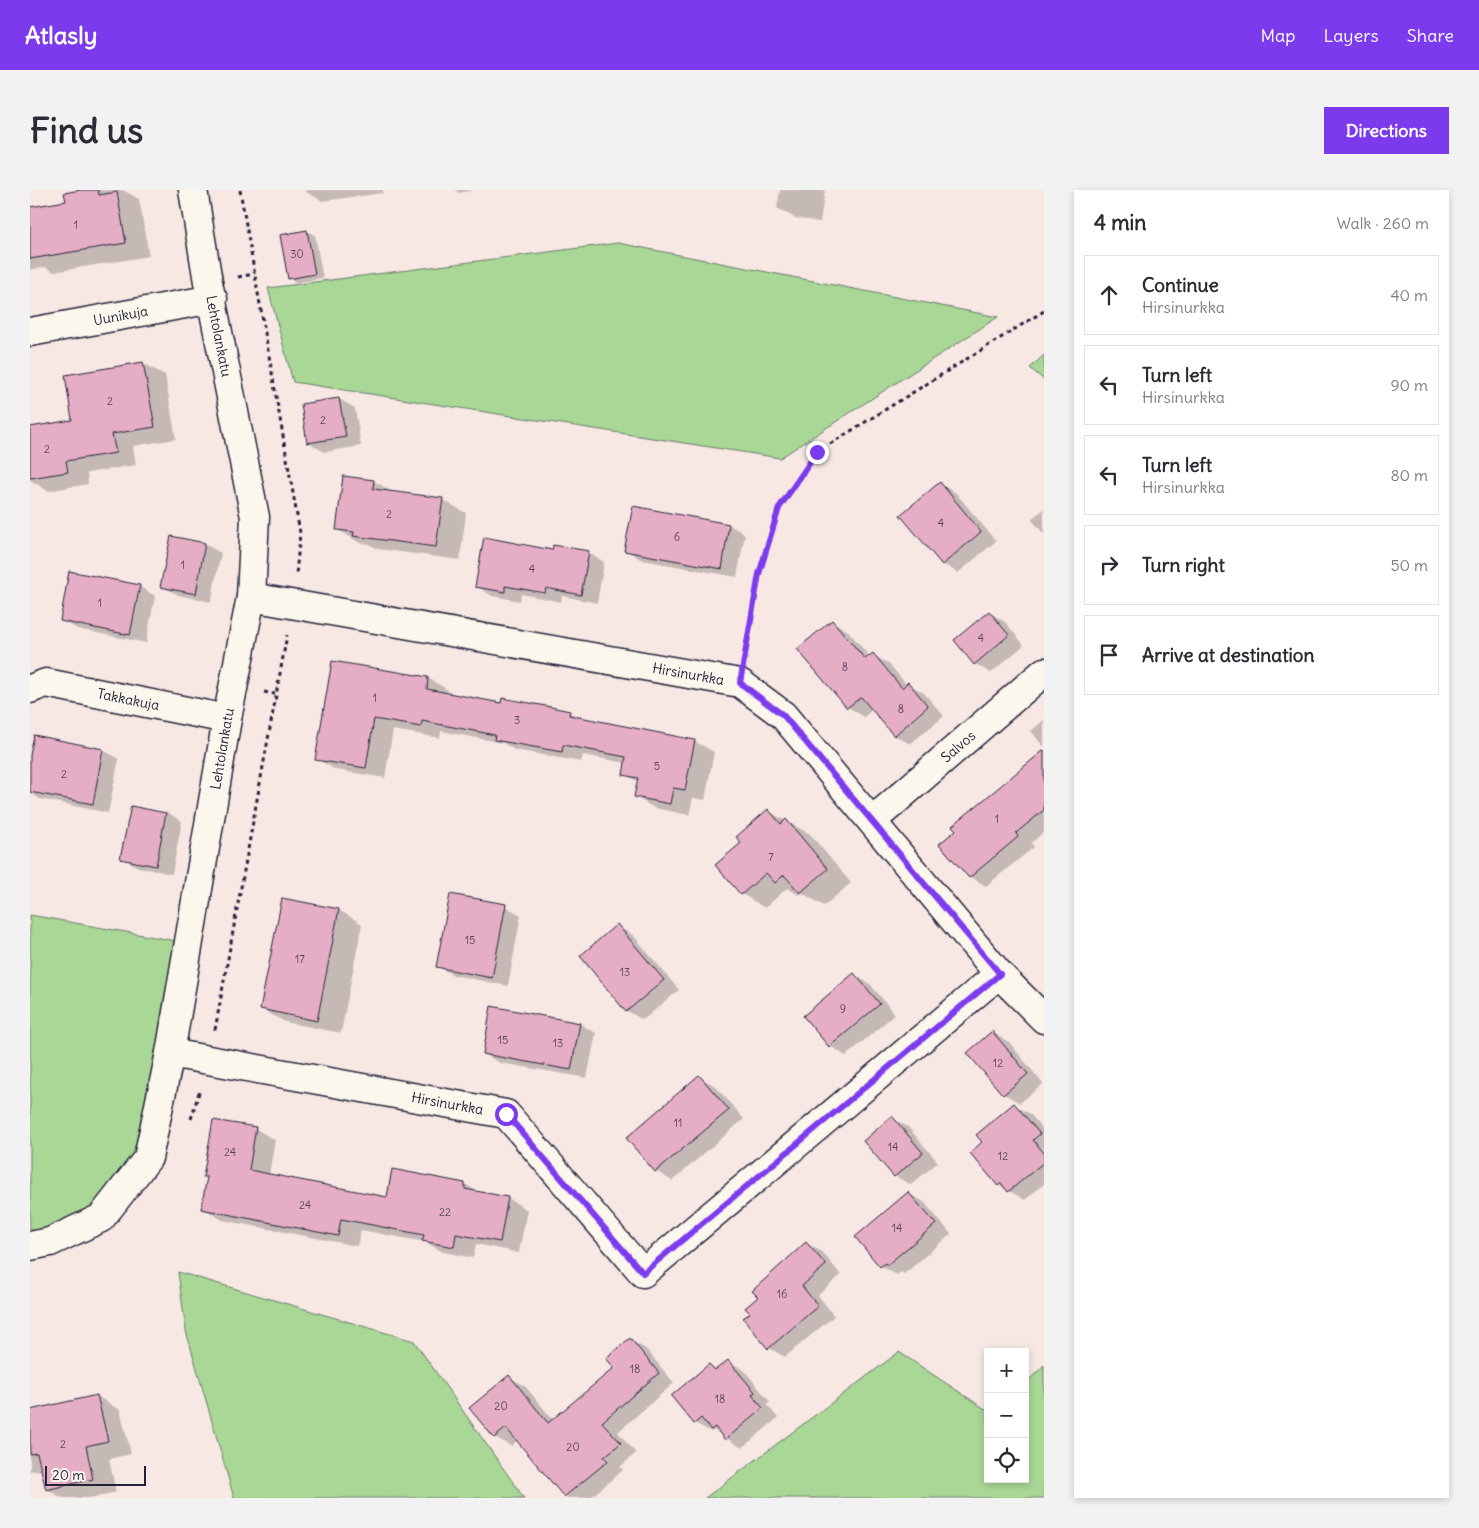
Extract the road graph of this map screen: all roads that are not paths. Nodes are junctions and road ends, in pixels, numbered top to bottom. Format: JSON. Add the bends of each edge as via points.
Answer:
{"nodes":[{"id":1,"x":193,"y":190,"type":"edge"},
{"id":2,"x":213,"y":299,"type":"junction"},
{"id":3,"x":30,"y":332,"type":"edge"},
{"id":4,"x":251,"y":597,"type":"junction"},
{"id":5,"x":1044,"y":672,"type":"edge"},
{"id":6,"x":30,"y":690,"type":"edge"},
{"id":7,"x":227,"y":719,"type":"junction"},
{"id":8,"x":872,"y":821,"type":"junction"},
{"id":9,"x":1000,"y":974,"type":"junction"},
{"id":10,"x":1044,"y":1018,"type":"edge"},
{"id":11,"x":170,"y":1053,"type":"junction"},
{"id":12,"x":30,"y":1246,"type":"edge"}],
"edges":[{"from":1,"to":2,"type":"street","name":"Lehtolankatu"},
{"from":2,"to":3,"type":"street","name":"Uunikuja"},
{"from":2,"to":4,"type":"street","name":"Lehtolankatu","via":[[254,517]]},
{"from":4,"to":7,"type":"street","name":"Lehtolankatu"},
{"from":4,"to":8,"type":"street","name":"Hirsinurkka","via":[[740,683],[783,715]]},
{"from":5,"to":8,"type":"street","name":"Salvos"},
{"from":6,"to":7,"type":"street","name":"Takkakuja","via":[[46,683]]},
{"from":7,"to":11,"type":"street","name":"Lehtolankatu"},
{"from":8,"to":9,"type":"street","name":"Hirsinurkka"},
{"from":9,"to":10,"type":"street","name":"Hirsinurkka"},
{"from":9,"to":11,"type":"street","name":"Hirsinurkka","via":[[643,1273],[506,1114]]},
{"from":11,"to":12,"type":"street","name":"Lehtolankatu","via":[[148,1158],[101,1218],[50,1242]]}]}
